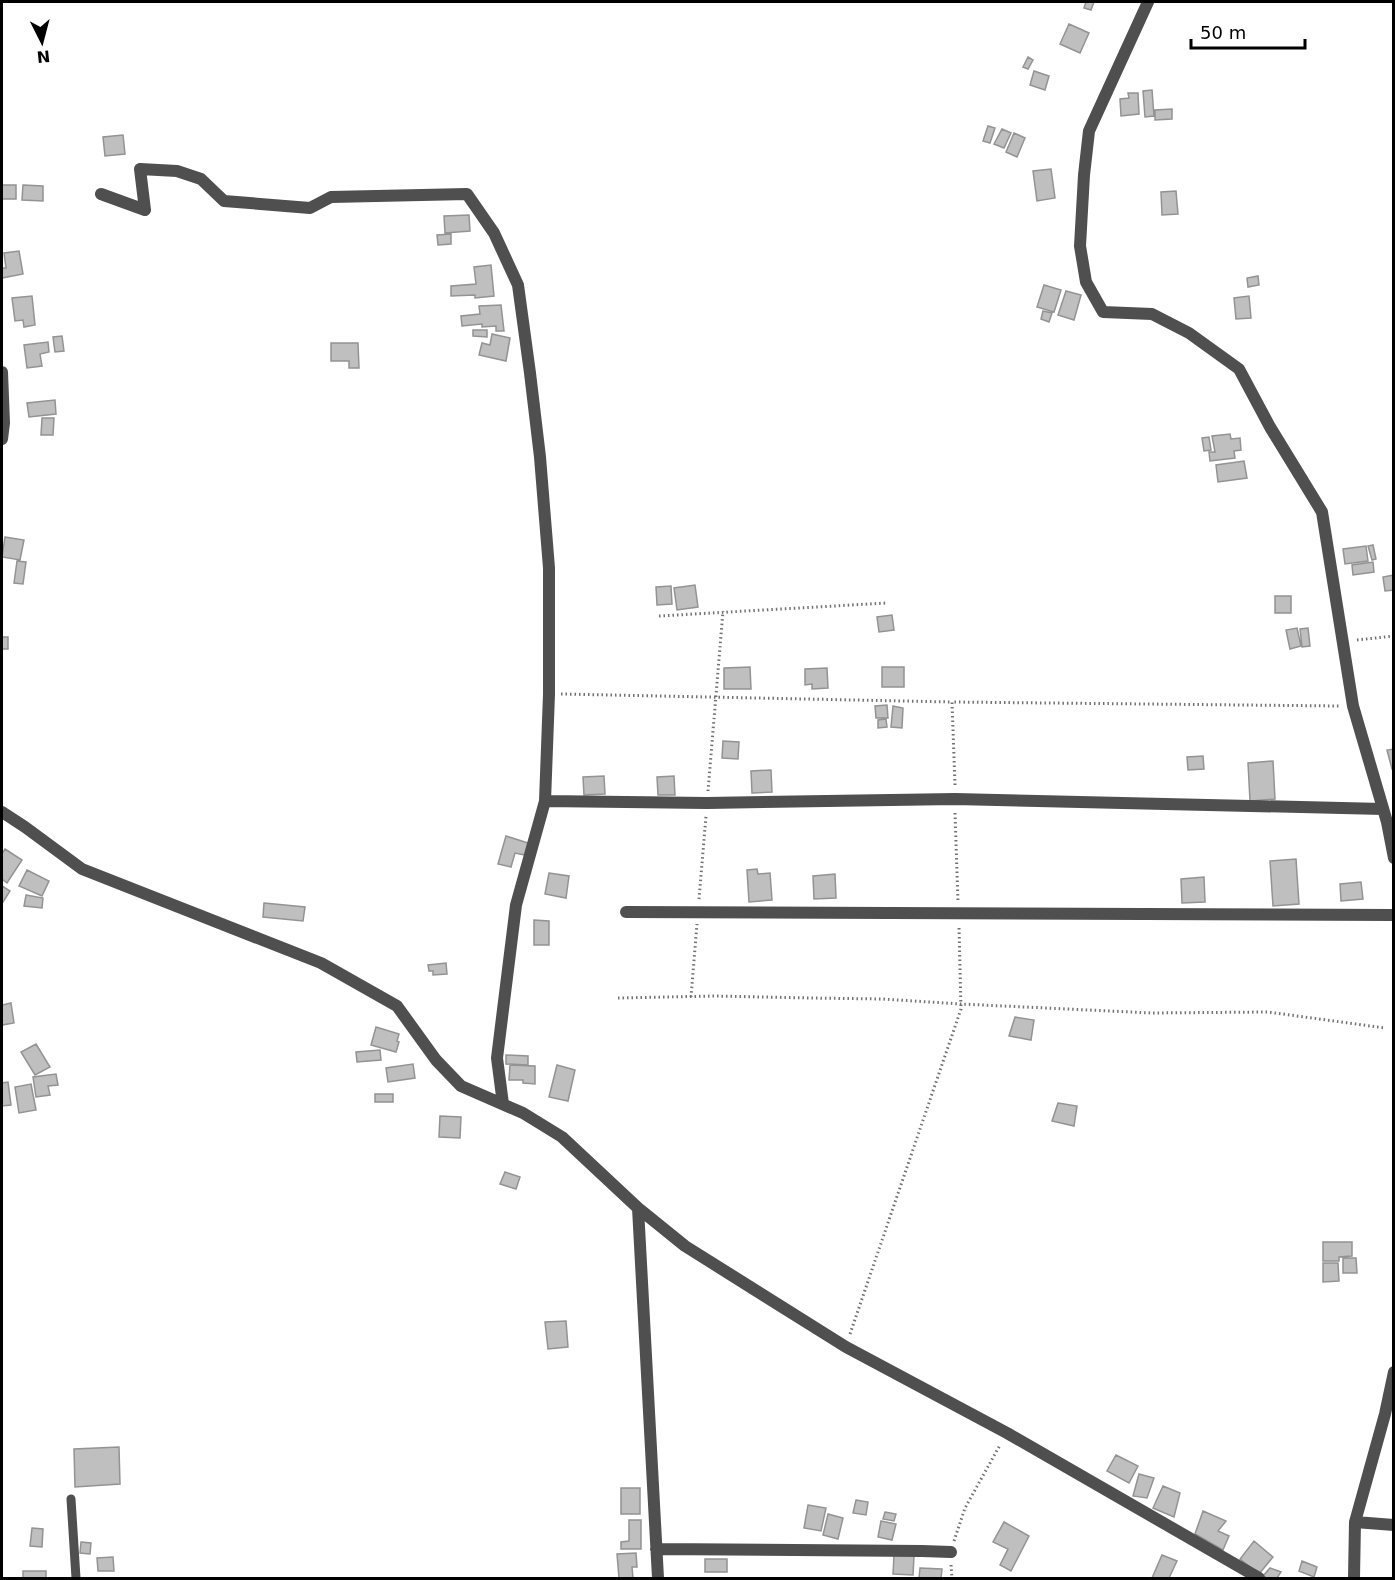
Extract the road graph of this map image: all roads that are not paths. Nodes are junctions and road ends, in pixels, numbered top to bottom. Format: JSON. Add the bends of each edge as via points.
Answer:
{"nodes":[{"id":1,"x":1148,"y":2,"type":"edge"},
{"id":2,"x":101,"y":194,"type":"dead end"},
{"id":3,"x":2,"y":372,"type":"edge"},
{"id":4,"x":2,"y":439,"type":"edge"},
{"id":5,"x":545,"y":801,"type":"junction"},
{"id":6,"x":1383,"y":809,"type":"junction"},
{"id":7,"x":2,"y":812,"type":"edge"},
{"id":8,"x":1394,"y":858,"type":"edge"},
{"id":9,"x":626,"y":912,"type":"dead end"},
{"id":10,"x":1394,"y":915,"type":"edge"},
{"id":11,"x":503,"y":1104,"type":"junction"},
{"id":12,"x":638,"y":1208,"type":"junction"},
{"id":13,"x":1394,"y":1372,"type":"edge"},
{"id":14,"x":71,"y":1498,"type":"dead end"},
{"id":15,"x":1355,"y":1522,"type":"junction"},
{"id":16,"x":1394,"y":1525,"type":"edge"},
{"id":17,"x":656,"y":1549,"type":"junction"},
{"id":18,"x":951,"y":1552,"type":"road end"},
{"id":19,"x":76,"y":1578,"type":"edge"},
{"id":20,"x":658,"y":1578,"type":"edge"},
{"id":21,"x":1256,"y":1578,"type":"edge"},
{"id":22,"x":1354,"y":1578,"type":"edge"}],
"edges":[{"from":1,"to":6,"type":"street","via":[[1089,131],[1080,246],[1086,282],[1103,312],[1152,314],[1189,333],[1239,369],[1322,512],[1353,706]]},
{"from":2,"to":5,"type":"street","via":[[145,210],[140,170],[177,171],[201,179],[224,201],[310,208],[331,196],[467,194],[494,233],[518,285],[530,374],[549,568]]},
{"from":3,"to":4,"type":"street"},
{"from":5,"to":6,"type":"street","via":[[955,799]]},
{"from":5,"to":11,"type":"street","via":[[516,906],[497,1058]]},
{"from":6,"to":8,"type":"street"},
{"from":7,"to":11,"type":"street","via":[[82,869],[321,963],[397,1006],[436,1060],[461,1086]]},
{"from":9,"to":10,"type":"street"},
{"from":11,"to":12,"type":"street","via":[[562,1137]]},
{"from":12,"to":17,"type":"street"},
{"from":12,"to":21,"type":"street","via":[[685,1246],[846,1347],[1007,1433]]},
{"from":13,"to":15,"type":"street"},
{"from":14,"to":19,"type":"lane"},
{"from":15,"to":16,"type":"street"},
{"from":15,"to":22,"type":"street"},
{"from":17,"to":18,"type":"street"},
{"from":17,"to":20,"type":"street"}]}
